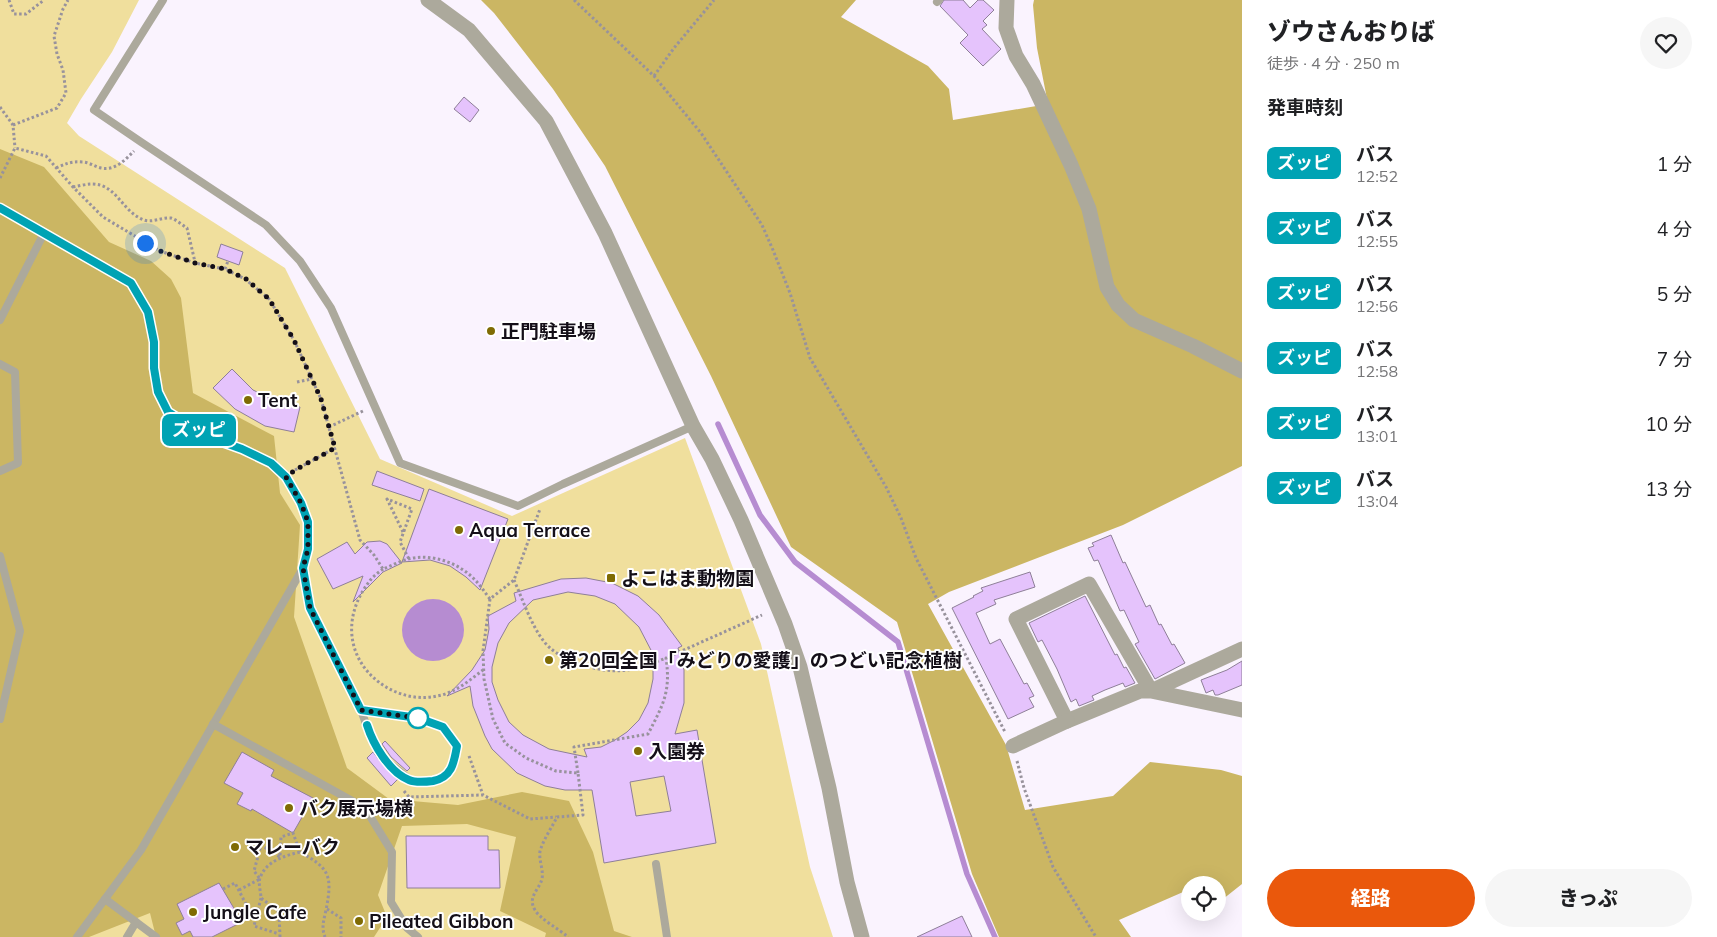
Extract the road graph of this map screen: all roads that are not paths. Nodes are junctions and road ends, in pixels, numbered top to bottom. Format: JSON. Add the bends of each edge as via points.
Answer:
{"nodes":[{"id":1,"x":163,"y":0,"type":"edge"},
{"id":2,"x":428,"y":0,"type":"edge"},
{"id":3,"x":1007,"y":0,"type":"edge"},
{"id":4,"x":0,"y":208,"type":"edge"},
{"id":5,"x":44,"y":233,"type":"junction"},
{"id":6,"x":0,"y":320,"type":"edge"},
{"id":7,"x":0,"y":364,"type":"edge"},
{"id":8,"x":1242,"y":371,"type":"edge"},
{"id":9,"x":693,"y":426,"type":"junction"},
{"id":10,"x":0,"y":471,"type":"edge"},
{"id":11,"x":0,"y":556,"type":"edge"},
{"id":12,"x":303,"y":568,"type":"junction"},
{"id":13,"x":1242,"y":650,"type":"edge"},
{"id":14,"x":1151,"y":691,"type":"junction"},
{"id":15,"x":361,"y":710,"type":"junction"},
{"id":16,"x":1242,"y":710,"type":"edge"},
{"id":17,"x":0,"y":719,"type":"edge"},
{"id":18,"x":1067,"y":721,"type":"junction"},
{"id":19,"x":213,"y":724,"type":"junction"},
{"id":20,"x":1012,"y":746,"type":"road end"},
{"id":21,"x":656,"y":864,"type":"dead end"},
{"id":22,"x":105,"y":899,"type":"junction"},
{"id":23,"x":136,"y":922,"type":"junction"},
{"id":24,"x":77,"y":937,"type":"edge"},
{"id":25,"x":127,"y":937,"type":"edge"},
{"id":26,"x":156,"y":937,"type":"edge"},
{"id":27,"x":418,"y":937,"type":"edge"},
{"id":28,"x":667,"y":937,"type":"edge"},
{"id":29,"x":862,"y":937,"type":"edge"}],
"edges":[{"from":1,"to":9,"type":"lane","via":[[94,110],[266,224],[300,261],[331,308],[400,463],[518,506]]},
{"from":2,"to":9,"type":"street","via":[[469,30],[546,121],[605,233]]},
{"from":3,"to":8,"type":"street","via":[[1006,28],[1016,56],[1033,84],[1089,209],[1107,287],[1118,305],[1134,320]]},
{"from":4,"to":5,"type":"lane"},
{"from":5,"to":6,"type":"lane"},
{"from":5,"to":12,"type":"lane","via":[[131,283],[148,312],[158,392],[168,412],[214,439],[271,463],[286,477],[308,522],[308,549]]},
{"from":7,"to":10,"type":"lane","via":[[15,372],[18,463]]},
{"from":9,"to":29,"type":"street","via":[[745,529],[800,667]]},
{"from":11,"to":17,"type":"lane","via":[[20,631]]},
{"from":12,"to":15,"type":"lane","via":[[310,608]]},
{"from":12,"to":19,"type":"lane"},
{"from":13,"to":14,"type":"street"},
{"from":14,"to":16,"type":"street"},
{"from":14,"to":18,"type":"street","via":[[1140,692]]},
{"from":14,"to":18,"type":"street","via":[[1089,584],[1016,619]]},
{"from":15,"to":15,"type":"lane","via":[[418,718],[443,727],[457,746],[453,767],[440,779],[410,780],[387,761],[372,741]]},
{"from":18,"to":20,"type":"street"},
{"from":19,"to":22,"type":"lane","via":[[141,850]]},
{"from":19,"to":27,"type":"lane","via":[[365,808],[392,852],[391,902],[407,928]]},
{"from":21,"to":28,"type":"lane"},
{"from":22,"to":23,"type":"lane"},
{"from":22,"to":24,"type":"lane"},
{"from":23,"to":25,"type":"lane"},
{"from":23,"to":26,"type":"lane"}]}
